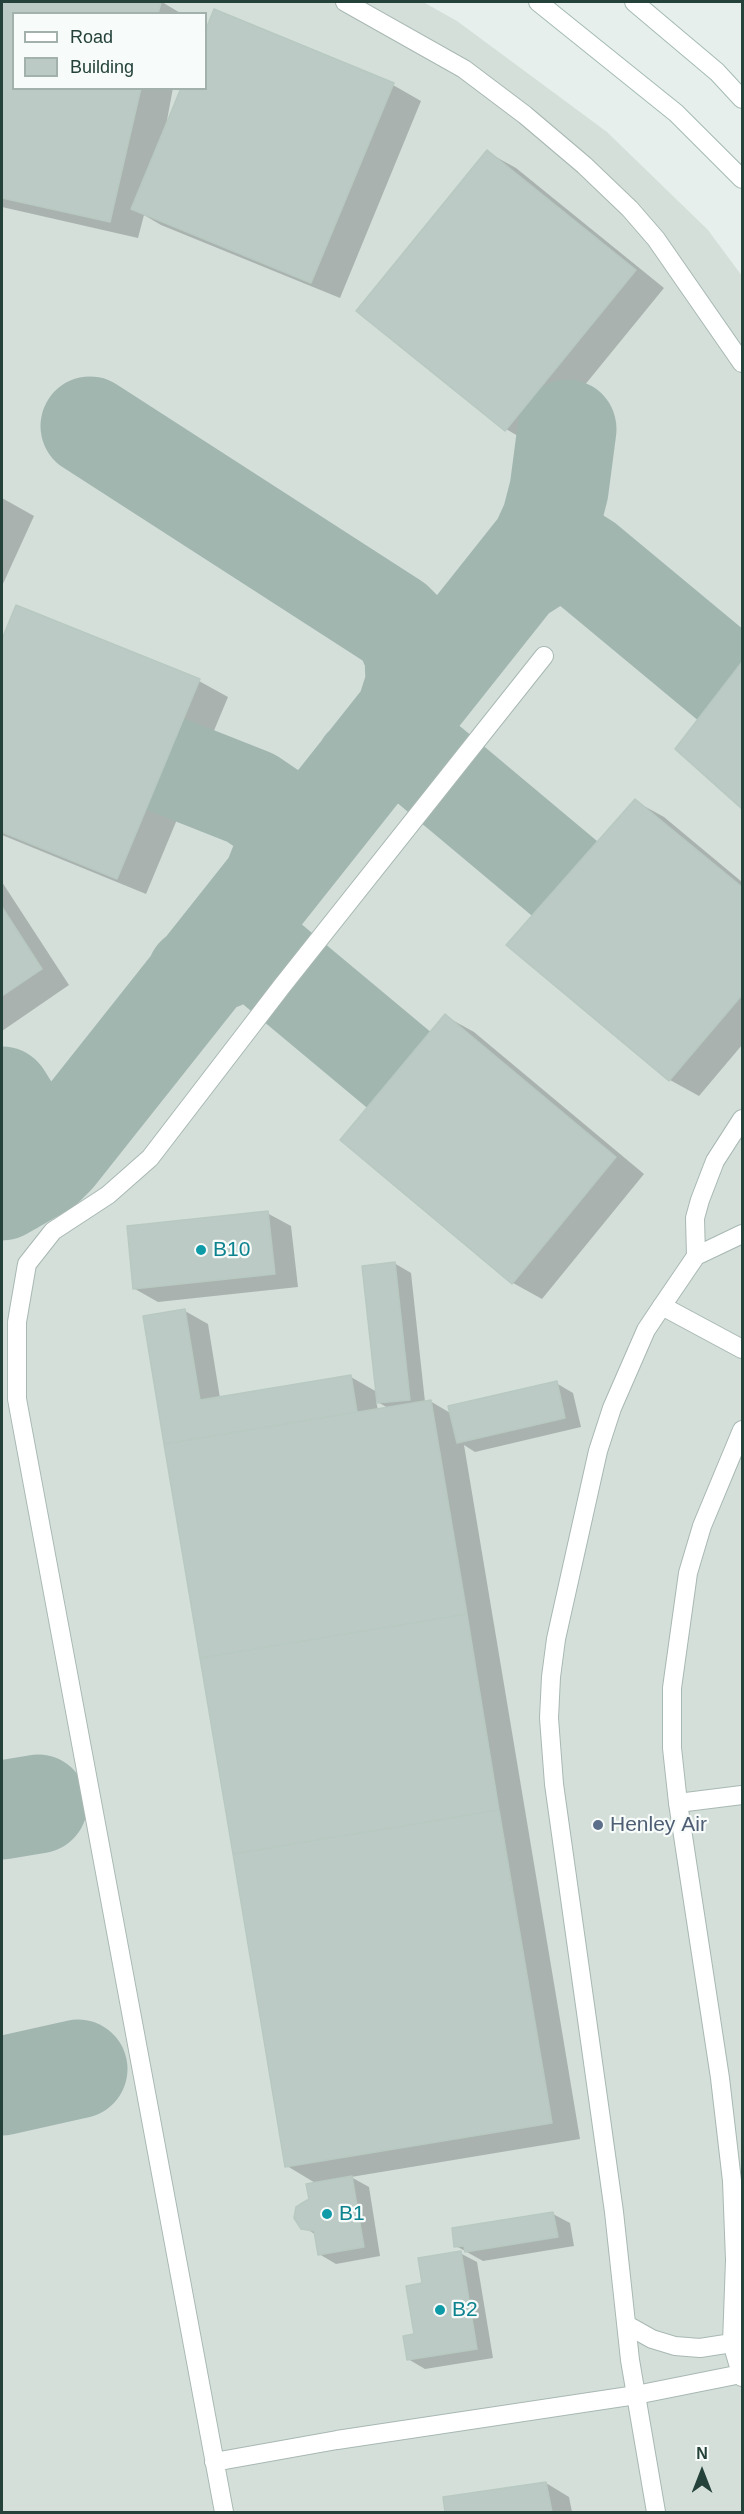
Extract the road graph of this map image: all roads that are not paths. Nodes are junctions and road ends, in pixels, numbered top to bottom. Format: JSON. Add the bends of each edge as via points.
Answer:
{"nodes":[{"id":1,"x":345,"y":2,"type":"edge"},
{"id":2,"x":538,"y":2,"type":"edge"},
{"id":3,"x":634,"y":2,"type":"edge"},
{"id":4,"x":742,"y":99,"type":"edge"},
{"id":5,"x":742,"y":179,"type":"edge"},
{"id":6,"x":742,"y":363,"type":"edge"},
{"id":7,"x":544,"y":656,"type":"dead end"},
{"id":8,"x":742,"y":1119,"type":"edge"},
{"id":9,"x":742,"y":1233,"type":"edge"},
{"id":10,"x":696,"y":1256,"type":"junction"},
{"id":11,"x":662,"y":1306,"type":"junction"},
{"id":12,"x":742,"y":1349,"type":"edge"},
{"id":13,"x":742,"y":1430,"type":"edge"},
{"id":14,"x":742,"y":1795,"type":"edge"},
{"id":15,"x":678,"y":1803,"type":"junction"},
{"id":16,"x":627,"y":2325,"type":"junction"},
{"id":17,"x":732,"y":2343,"type":"junction"},
{"id":18,"x":742,"y":2375,"type":"edge"},
{"id":19,"x":636,"y":2395,"type":"junction"},
{"id":20,"x":214,"y":2462,"type":"junction"},
{"id":21,"x":224,"y":2512,"type":"edge"},
{"id":22,"x":656,"y":2512,"type":"edge"}],
"edges":[{"from":1,"to":6,"type":"street","via":[[464,69],[584,165],[656,239]]},
{"from":2,"to":5,"type":"street","via":[[676,113]]},
{"from":3,"to":4,"type":"street","via":[[717,72]]},
{"from":7,"to":20,"type":"street","via":[[150,1158],[108,1195],[53,1231],[27,1264],[17,1322],[17,1399]]},
{"from":8,"to":10,"type":"street","via":[[715,1161],[700,1200],[695,1218]]},
{"from":9,"to":10,"type":"street"},
{"from":10,"to":11,"type":"street"},
{"from":11,"to":12,"type":"street"},
{"from":11,"to":16,"type":"street","via":[[638,1345],[597,1451],[556,1639],[549,1718],[554,1784]]},
{"from":13,"to":15,"type":"street","via":[[702,1526],[688,1573],[672,1688],[672,1748]]},
{"from":14,"to":15,"type":"street"},
{"from":15,"to":17,"type":"street","via":[[731,2172],[735,2260]]},
{"from":16,"to":17,"type":"street","via":[[675,2346],[700,2348]]},
{"from":16,"to":19,"type":"street"},
{"from":17,"to":18,"type":"street"},
{"from":18,"to":19,"type":"street"},
{"from":19,"to":20,"type":"street"},
{"from":19,"to":22,"type":"street"},
{"from":20,"to":21,"type":"street"}]}
